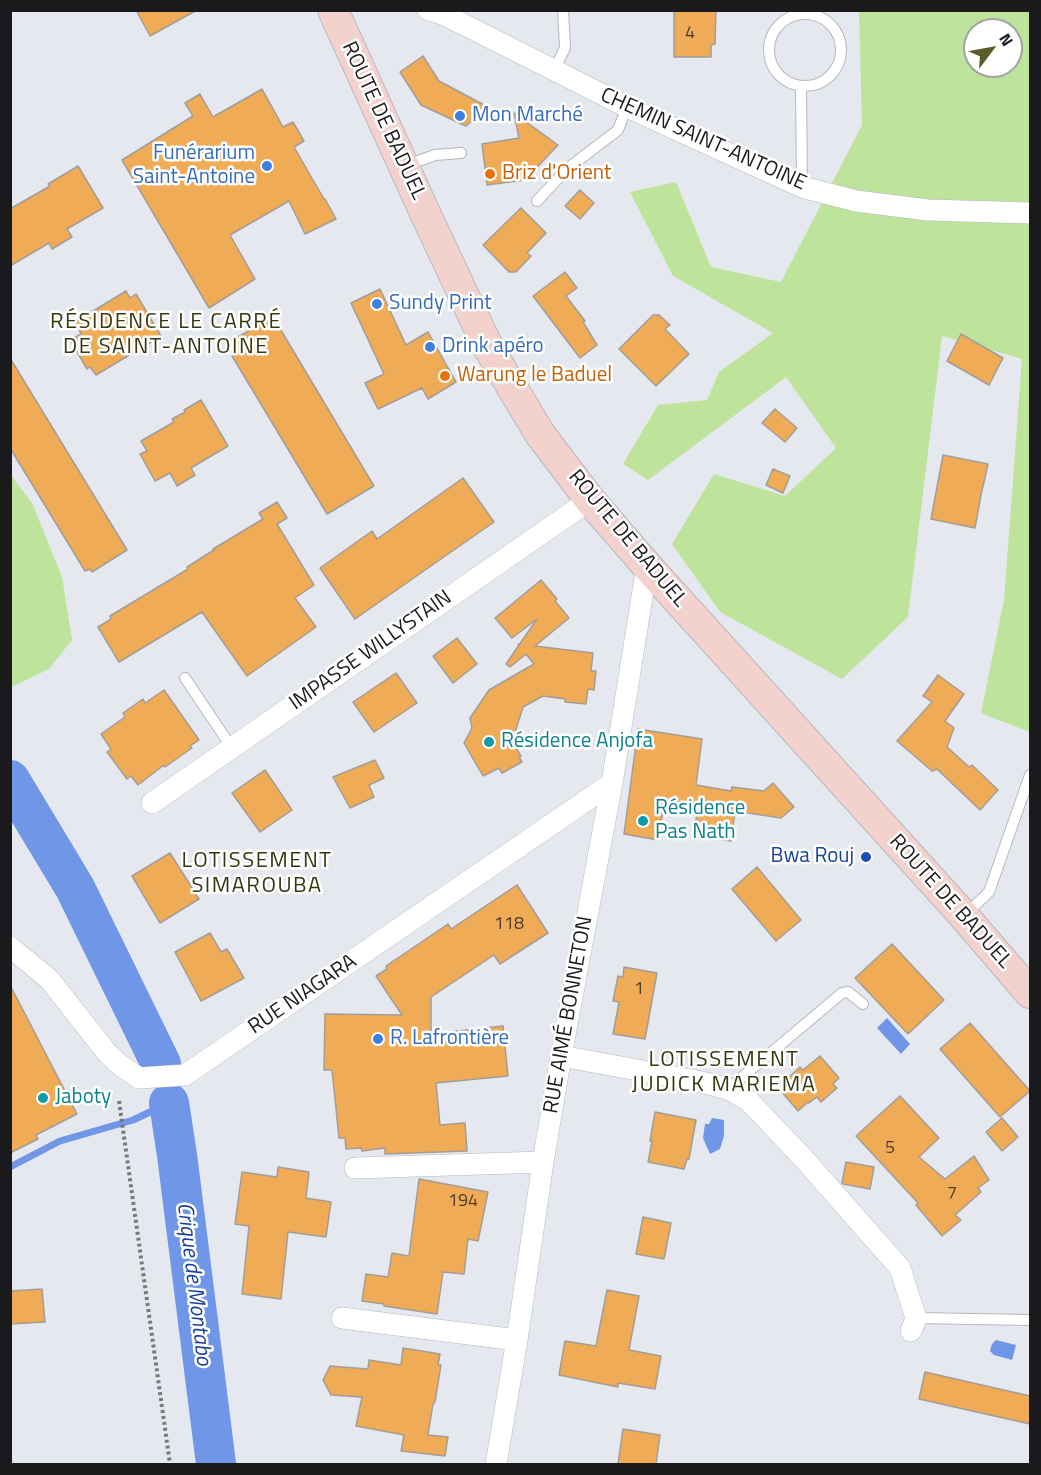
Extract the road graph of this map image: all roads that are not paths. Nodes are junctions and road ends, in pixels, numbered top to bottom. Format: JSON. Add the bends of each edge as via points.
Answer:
{"nodes":[{"id":1,"x":333,"y":10,"type":"edge"},
{"id":2,"x":428,"y":10,"type":"edge"},
{"id":3,"x":563,"y":10,"type":"edge"},
{"id":4,"x":554,"y":70,"type":"junction"},
{"id":5,"x":801,"y":86,"type":"junction"},
{"id":6,"x":627,"y":107,"type":"junction"},
{"id":7,"x":461,"y":153,"type":"dead end"},
{"id":8,"x":404,"y":166,"type":"junction"},
{"id":9,"x":802,"y":187,"type":"junction"},
{"id":10,"x":537,"y":201,"type":"dead end"},
{"id":11,"x":1030,"y":213,"type":"edge"},
{"id":12,"x":590,"y":500,"type":"junction"},
{"id":13,"x":647,"y":566,"type":"junction"},
{"id":14,"x":185,"y":678,"type":"dead end"},
{"id":15,"x":232,"y":748,"type":"junction"},
{"id":16,"x":1030,"y":775,"type":"edge"},
{"id":17,"x":612,"y":783,"type":"junction"},
{"id":18,"x":152,"y":803,"type":"dead end"},
{"id":19,"x":964,"y":916,"type":"junction"},
{"id":20,"x":10,"y":947,"type":"edge"},
{"id":21,"x":1030,"y":993,"type":"edge"},
{"id":22,"x":863,"y":1004,"type":"dead end"},
{"id":23,"x":561,"y":1056,"type":"junction"},
{"id":24,"x":728,"y":1089,"type":"junction"},
{"id":25,"x":543,"y":1162,"type":"junction"},
{"id":26,"x":355,"y":1168,"type":"dead end"},
{"id":27,"x":342,"y":1318,"type":"dead end"},
{"id":28,"x":1030,"y":1320,"type":"edge"},
{"id":29,"x":913,"y":1324,"type":"joint"},
{"id":30,"x":517,"y":1340,"type":"junction"},
{"id":31,"x":496,"y":1464,"type":"edge"}],
"edges":[{"from":1,"to":8,"type":"main road","name":"ROUTE DE BADUEL"},
{"from":2,"to":4,"type":"street","name":"CHEMIN SAINT-ANTOINE"},
{"from":3,"to":4,"type":"lane","via":[[565,48]]},
{"from":4,"to":6,"type":"street","name":"CHEMIN SAINT-ANTOINE"},
{"from":5,"to":5,"type":"lane","via":[[824,81],[833,73],[841,51],[834,28],[815,15],[803,13],[781,22],[769,42],[772,66],[789,82]]},
{"from":5,"to":9,"type":"lane"},
{"from":6,"to":9,"type":"street","name":"CHEMIN SAINT-ANTOINE"},
{"from":6,"to":10,"type":"lane","via":[[618,130],[567,170]]},
{"from":7,"to":8,"type":"lane","via":[[435,155]]},
{"from":8,"to":12,"type":"main road","name":"ROUTE DE BADUEL","via":[[489,347],[540,434]]},
{"from":9,"to":11,"type":"street","name":"CHEMIN SAINT-ANTOINE","via":[[856,201],[928,210]]},
{"from":12,"to":13,"type":"main road","name":"ROUTE DE BADUEL"},
{"from":12,"to":15,"type":"street","name":"IMPASSE WILLYSTAIN"},
{"from":13,"to":17,"type":"street","name":"RUE AIMÉ BONNETON"},
{"from":13,"to":19,"type":"main road","name":"ROUTE DE BADUEL"},
{"from":14,"to":15,"type":"lane"},
{"from":15,"to":18,"type":"street","name":"IMPASSE WILLYSTAIN"},
{"from":16,"to":19,"type":"lane","via":[[989,892]]},
{"from":17,"to":20,"type":"street","name":"RUE NIAGARA","via":[[185,1075],[139,1078],[120,1065],[49,979]]},
{"from":17,"to":23,"type":"street","name":"RUE AIMÉ BONNETON"},
{"from":19,"to":21,"type":"main road","name":"ROUTE DE BADUEL"},
{"from":22,"to":24,"type":"lane","via":[[848,992],[842,993]]},
{"from":23,"to":24,"type":"street"},
{"from":23,"to":25,"type":"street","name":"RUE AIMÉ BONNETON"},
{"from":24,"to":29,"type":"street","via":[[749,1101],[900,1268]]},
{"from":25,"to":26,"type":"street"},
{"from":25,"to":30,"type":"street","name":"RUE AIMÉ BONNETON"},
{"from":27,"to":30,"type":"street"},
{"from":28,"to":29,"type":"lane"},
{"from":30,"to":31,"type":"street","name":"RUE AIMÉ BONNETON"}]}
